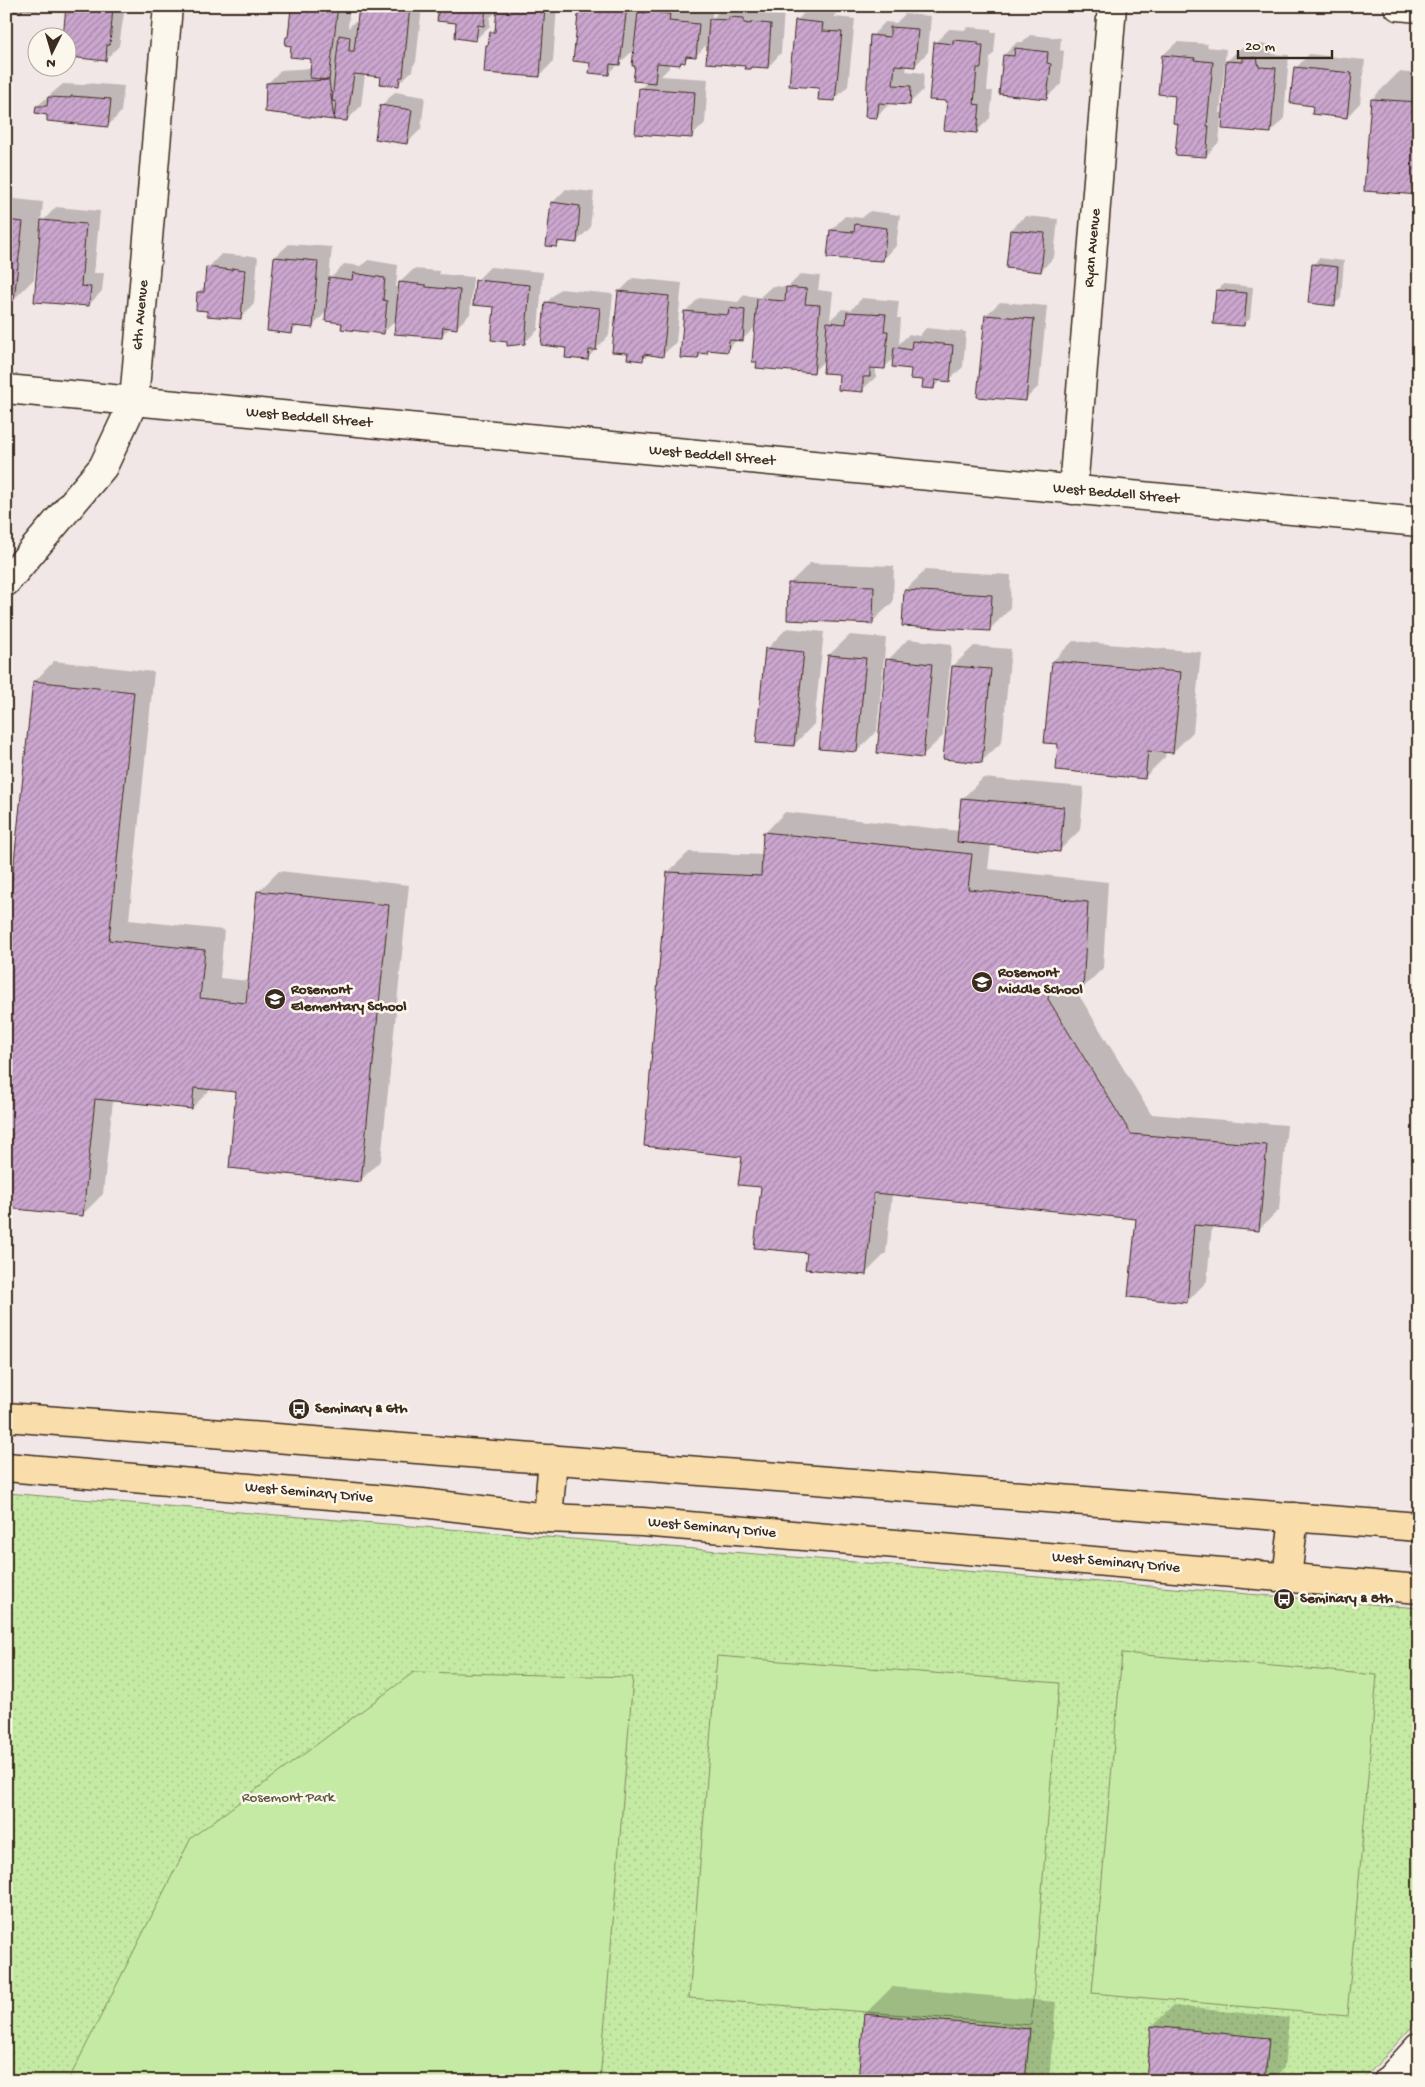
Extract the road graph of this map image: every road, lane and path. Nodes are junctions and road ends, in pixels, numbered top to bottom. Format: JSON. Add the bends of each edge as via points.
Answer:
{"nodes":[{"id":1,"x":168,"y":6,"type":"edge"},
{"id":2,"x":1112,"y":6,"type":"edge"},
{"id":3,"x":1398,"y":6,"type":"edge"},
{"id":4,"x":1419,"y":8,"type":"edge"},
{"id":5,"x":6,"y":389,"type":"edge"},
{"id":6,"x":134,"y":401,"type":"junction"},
{"id":7,"x":1073,"y":490,"type":"junction"},
{"id":8,"x":1419,"y":522,"type":"edge"},
{"id":9,"x":6,"y":582,"type":"edge"},
{"id":10,"x":6,"y":1417,"type":"edge"},
{"id":11,"x":554,"y":1459,"type":"junction"},
{"id":12,"x":6,"y":1467,"type":"edge"},
{"id":13,"x":1294,"y":1517,"type":"junction"},
{"id":14,"x":548,"y":1518,"type":"junction"},
{"id":15,"x":1419,"y":1527,"type":"edge"},
{"id":16,"x":1287,"y":1578,"type":"junction"},
{"id":17,"x":1419,"y":1589,"type":"edge"},
{"id":18,"x":1419,"y":2047,"type":"edge"},
{"id":19,"x":1388,"y":2081,"type":"edge"}],
"edges":[{"from":1,"to":6,"type":"street","name":"6th Avenue"},
{"from":2,"to":7,"type":"street","name":"Ryan Avenue"},
{"from":3,"to":4,"type":"street"},
{"from":5,"to":6,"type":"street","name":"West Beddell Street"},
{"from":6,"to":7,"type":"street","name":"West Beddell Street"},
{"from":6,"to":9,"type":"street","name":"6th Avenue","via":[[103,467]]},
{"from":7,"to":8,"type":"street","name":"West Beddell Street"},
{"from":10,"to":11,"type":"main road"},
{"from":11,"to":13,"type":"main road"},
{"from":11,"to":14,"type":"main road"},
{"from":12,"to":14,"type":"main road","name":"West Seminary Drive","via":[[422,1503]]},
{"from":13,"to":15,"type":"main road"},
{"from":13,"to":16,"type":"main road"},
{"from":14,"to":16,"type":"main road","name":"West Seminary Drive","via":[[642,1522]]},
{"from":16,"to":17,"type":"main road","name":"West Seminary Drive"},
{"from":18,"to":19,"type":"street"}]}
